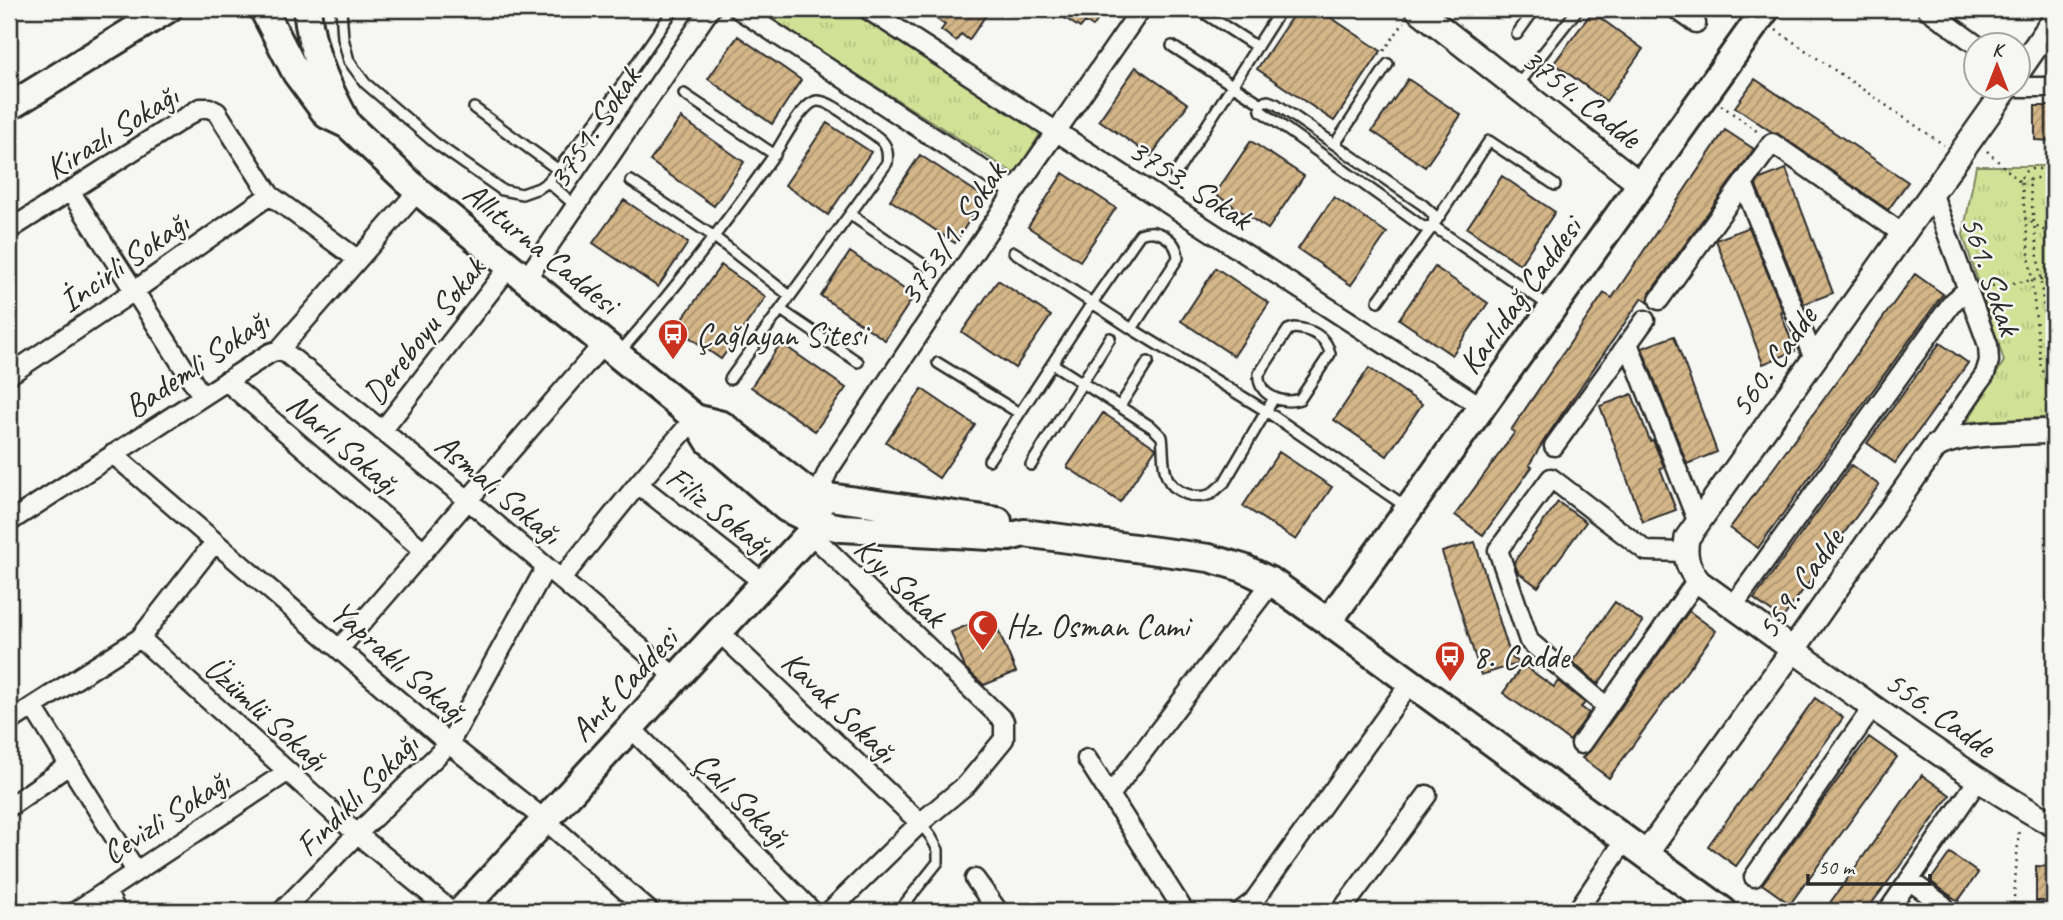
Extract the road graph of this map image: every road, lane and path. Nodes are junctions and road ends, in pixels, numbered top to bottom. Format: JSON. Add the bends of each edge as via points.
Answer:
{"nodes":[{"id":1,"x":168,"y":9,"type":"edge"},
{"id":2,"x":263,"y":9,"type":"edge"},
{"id":3,"x":307,"y":9,"type":"edge"},
{"id":4,"x":341,"y":9,"type":"edge"},
{"id":5,"x":674,"y":9,"type":"edge"},
{"id":6,"x":710,"y":9,"type":"edge"},
{"id":7,"x":738,"y":9,"type":"edge"},
{"id":8,"x":867,"y":9,"type":"edge"},
{"id":9,"x":1141,"y":9,"type":"edge"},
{"id":10,"x":1198,"y":9,"type":"edge"},
{"id":11,"x":1280,"y":9,"type":"edge"},
{"id":12,"x":1417,"y":9,"type":"edge"},
{"id":13,"x":1535,"y":9,"type":"edge"},
{"id":14,"x":1578,"y":9,"type":"edge"},
{"id":15,"x":1676,"y":9,"type":"edge"},
{"id":16,"x":1927,"y":9,"type":"edge"},
{"id":17,"x":1757,"y":12,"type":"edge"},
{"id":18,"x":2054,"y":20,"type":"edge"},
{"id":19,"x":1696,"y":23,"type":"dead end"},
{"id":20,"x":1517,"y":34,"type":"dead end"},
{"id":21,"x":1962,"y":34,"type":"edge"},
{"id":22,"x":1789,"y":39,"type":"dead end"},
{"id":23,"x":1172,"y":46,"type":"dead end"},
{"id":24,"x":1257,"y":47,"type":"junction"},
{"id":25,"x":2032,"y":52,"type":"edge"},
{"id":26,"x":1388,"y":64,"type":"dead end"},
{"id":27,"x":1233,"y":86,"type":"junction"},
{"id":28,"x":1516,"y":87,"type":"junction"},
{"id":29,"x":2032,"y":87,"type":"edge"},
{"id":30,"x":2054,"y":87,"type":"edge"},
{"id":31,"x":684,"y":94,"type":"dead end"},
{"id":32,"x":1705,"y":94,"type":"junction"},
{"id":33,"x":1997,"y":102,"type":"edge"},
{"id":34,"x":1260,"y":103,"type":"junction"},
{"id":35,"x":9,"y":107,"type":"edge"},
{"id":36,"x":474,"y":108,"type":"dead end"},
{"id":37,"x":348,"y":125,"type":"junction"},
{"id":38,"x":1057,"y":131,"type":"junction"},
{"id":39,"x":1772,"y":143,"type":"junction"},
{"id":40,"x":1335,"y":144,"type":"junction"},
{"id":41,"x":1965,"y":146,"type":"junction"},
{"id":42,"x":775,"y":155,"type":"junction"},
{"id":43,"x":557,"y":169,"type":"junction"},
{"id":44,"x":2054,"y":169,"type":"edge"},
{"id":45,"x":1175,"y":175,"type":"dead end"},
{"id":46,"x":2054,"y":178,"type":"edge"},
{"id":47,"x":631,"y":181,"type":"dead end"},
{"id":48,"x":548,"y":182,"type":"junction"},
{"id":49,"x":1743,"y":183,"type":"junction"},
{"id":50,"x":2021,"y":183,"type":"junction"},
{"id":51,"x":1555,"y":185,"type":"dead end"},
{"id":52,"x":1641,"y":185,"type":"junction"},
{"id":53,"x":70,"y":191,"type":"junction"},
{"id":54,"x":418,"y":191,"type":"junction"},
{"id":55,"x":1015,"y":191,"type":"junction"},
{"id":56,"x":1933,"y":192,"type":"junction"},
{"id":57,"x":270,"y":195,"type":"junction"},
{"id":58,"x":576,"y":206,"type":"junction"},
{"id":59,"x":851,"y":215,"type":"junction"},
{"id":60,"x":2025,"y":218,"type":"junction"},
{"id":61,"x":2035,"y":224,"type":"junction"},
{"id":62,"x":1433,"y":226,"type":"junction"},
{"id":63,"x":9,"y":230,"type":"edge"},
{"id":64,"x":1903,"y":234,"type":"junction"},
{"id":65,"x":713,"y":236,"type":"junction"},
{"id":66,"x":2054,"y":237,"type":"edge"},
{"id":67,"x":1014,"y":252,"type":"dead end"},
{"id":68,"x":357,"y":259,"type":"junction"},
{"id":69,"x":924,"y":265,"type":"dead end"},
{"id":70,"x":518,"y":273,"type":"junction"},
{"id":71,"x":2054,"y":277,"type":"edge"},
{"id":72,"x":2041,"y":279,"type":"junction"},
{"id":73,"x":2032,"y":280,"type":"junction"},
{"id":74,"x":1968,"y":289,"type":"junction"},
{"id":75,"x":134,"y":291,"type":"junction"},
{"id":76,"x":790,"y":296,"type":"junction"},
{"id":77,"x":1659,"y":300,"type":"dead end"},
{"id":78,"x":1378,"y":301,"type":"dead end"},
{"id":79,"x":1092,"y":303,"type":"junction"},
{"id":80,"x":1553,"y":308,"type":"junction"},
{"id":81,"x":781,"y":310,"type":"junction"},
{"id":82,"x":1645,"y":320,"type":"dead end"},
{"id":83,"x":1132,"y":329,"type":"junction"},
{"id":84,"x":1110,"y":338,"type":"dead end"},
{"id":85,"x":1628,"y":343,"type":"junction"},
{"id":86,"x":611,"y":349,"type":"junction"},
{"id":87,"x":279,"y":350,"type":"junction"},
{"id":88,"x":1814,"y":359,"type":"junction"},
{"id":89,"x":858,"y":362,"type":"dead end"},
{"id":90,"x":1148,"y":362,"type":"dead end"},
{"id":91,"x":938,"y":363,"type":"dead end"},
{"id":92,"x":1053,"y":364,"type":"junction"},
{"id":93,"x":9,"y":375,"type":"edge"},
{"id":94,"x":730,"y":379,"type":"dead end"},
{"id":95,"x":226,"y":381,"type":"junction"},
{"id":96,"x":1082,"y":384,"type":"junction"},
{"id":97,"x":202,"y":396,"type":"junction"},
{"id":98,"x":1274,"y":398,"type":"junction"},
{"id":99,"x":1120,"y":406,"type":"junction"},
{"id":100,"x":1482,"y":407,"type":"junction"},
{"id":101,"x":1266,"y":411,"type":"junction"},
{"id":102,"x":1019,"y":413,"type":"junction"},
{"id":103,"x":695,"y":418,"type":"junction"},
{"id":104,"x":382,"y":431,"type":"junction"},
{"id":105,"x":2054,"y":431,"type":"edge"},
{"id":106,"x":1554,"y":446,"type":"dead end"},
{"id":107,"x":1935,"y":447,"type":"junction"},
{"id":108,"x":113,"y":454,"type":"junction"},
{"id":109,"x":989,"y":460,"type":"dead end"},
{"id":110,"x":1031,"y":465,"type":"dead end"},
{"id":111,"x":638,"y":484,"type":"junction"},
{"id":112,"x":822,"y":496,"type":"junction"},
{"id":113,"x":468,"y":500,"type":"junction"},
{"id":114,"x":1409,"y":509,"type":"junction"},
{"id":115,"x":9,"y":522,"type":"edge"},
{"id":116,"x":1698,"y":523,"type":"junction"},
{"id":117,"x":812,"y":527,"type":"junction"},
{"id":118,"x":1024,"y":533,"type":"junction"},
{"id":119,"x":215,"y":542,"type":"junction"},
{"id":120,"x":424,"y":551,"type":"junction"},
{"id":121,"x":1685,"y":552,"type":"junction"},
{"id":122,"x":546,"y":567,"type":"junction"},
{"id":123,"x":561,"y":579,"type":"junction"},
{"id":124,"x":1697,"y":580,"type":"junction"},
{"id":125,"x":1272,"y":582,"type":"junction"},
{"id":126,"x":764,"y":583,"type":"junction"},
{"id":127,"x":1732,"y":606,"type":"junction"},
{"id":128,"x":1328,"y":622,"type":"junction"},
{"id":129,"x":719,"y":632,"type":"junction"},
{"id":130,"x":140,"y":638,"type":"junction"},
{"id":131,"x":340,"y":649,"type":"junction"},
{"id":132,"x":1793,"y":650,"type":"junction"},
{"id":133,"x":676,"y":678,"type":"junction"},
{"id":134,"x":1410,"y":682,"type":"junction"},
{"id":135,"x":33,"y":707,"type":"junction"},
{"id":136,"x":1606,"y":707,"type":"junction"},
{"id":137,"x":1873,"y":707,"type":"junction"},
{"id":138,"x":9,"y":722,"type":"edge"},
{"id":139,"x":631,"y":728,"type":"junction"},
{"id":140,"x":449,"y":744,"type":"junction"},
{"id":141,"x":1581,"y":744,"type":"dead end"},
{"id":142,"x":1087,"y":759,"type":"dead end"},
{"id":143,"x":69,"y":765,"type":"junction"},
{"id":144,"x":288,"y":772,"type":"junction"},
{"id":145,"x":1978,"y":780,"type":"junction"},
{"id":146,"x":1110,"y":795,"type":"junction"},
{"id":147,"x":1427,"y":795,"type":"dead end"},
{"id":148,"x":9,"y":807,"type":"edge"},
{"id":149,"x":2020,"y":807,"type":"junction"},
{"id":150,"x":545,"y":820,"type":"junction"},
{"id":151,"x":920,"y":823,"type":"junction"},
{"id":152,"x":2054,"y":825,"type":"edge"},
{"id":153,"x":357,"y":834,"type":"junction"},
{"id":154,"x":1635,"y":847,"type":"junction"},
{"id":155,"x":136,"y":871,"type":"junction"},
{"id":156,"x":1754,"y":877,"type":"dead end"},
{"id":157,"x":975,"y":879,"type":"dead end"},
{"id":158,"x":1909,"y":880,"type":"junction"},
{"id":159,"x":106,"y":891,"type":"junction"},
{"id":160,"x":76,"y":911,"type":"edge"},
{"id":161,"x":116,"y":911,"type":"edge"},
{"id":162,"x":282,"y":911,"type":"edge"},
{"id":163,"x":451,"y":911,"type":"edge"},
{"id":164,"x":461,"y":911,"type":"edge"},
{"id":165,"x":649,"y":911,"type":"edge"},
{"id":166,"x":812,"y":911,"type":"edge"},
{"id":167,"x":830,"y":911,"type":"edge"},
{"id":168,"x":899,"y":911,"type":"edge"},
{"id":169,"x":998,"y":911,"type":"edge"},
{"id":170,"x":1184,"y":911,"type":"edge"},
{"id":171,"x":1241,"y":911,"type":"edge"},
{"id":172,"x":1341,"y":911,"type":"edge"},
{"id":173,"x":1577,"y":911,"type":"edge"},
{"id":174,"x":1723,"y":911,"type":"edge"},
{"id":175,"x":1888,"y":911,"type":"edge"},
{"id":176,"x":1939,"y":911,"type":"edge"},
{"id":177,"x":2013,"y":911,"type":"edge"}],
"edges":[{"from":1,"to":35,"type":"main road"},
{"from":2,"to":37,"type":"main road","name":"Allıturna Caddesi","via":[[296,74],[327,115]]},
{"from":3,"to":37,"type":"main road","name":"Allıturna Caddesi","via":[[313,49]]},
{"from":4,"to":48,"type":"lane","via":[[349,61],[365,83],[435,143],[502,190],[523,194]]},
{"from":5,"to":43,"type":"lane","via":[[603,113]]},
{"from":6,"to":58,"type":"street","name":"3751. Sokak"},
{"from":7,"to":55,"type":"street"},
{"from":8,"to":38,"type":"street","name":"3753. Sokak"},
{"from":9,"to":38,"type":"street","name":"3753/1. Sokak"},
{"from":10,"to":24,"type":"lane"},
{"from":11,"to":24,"type":"lane"},
{"from":12,"to":28,"type":"street","name":"3754. Cadde"},
{"from":13,"to":20,"type":"lane"},
{"from":14,"to":28,"type":"lane"},
{"from":15,"to":19,"type":"street"},
{"from":16,"to":21,"type":"street"},
{"from":17,"to":32,"type":"main road","name":"Karlıdağ Caddesi"},
{"from":18,"to":25,"type":"street"},
{"from":22,"to":41,"type":"path"},
{"from":23,"to":27,"type":"lane"},
{"from":24,"to":27,"type":"lane"},
{"from":26,"to":40,"type":"lane"},
{"from":27,"to":34,"type":"lane"},
{"from":27,"to":45,"type":"lane"},
{"from":28,"to":52,"type":"street","name":"3754. Cadde"},
{"from":29,"to":30,"type":"street"},
{"from":31,"to":42,"type":"lane"},
{"from":32,"to":39,"type":"path"},
{"from":32,"to":52,"type":"main road","name":"Karlıdağ Caddesi"},
{"from":33,"to":41,"type":"street","name":"560. Cadde"},
{"from":34,"to":40,"type":"lane","via":[[1276,104]]},
{"from":34,"to":62,"type":"lane","via":[[1261,111],[1423,227]]},
{"from":36,"to":43,"type":"lane"},
{"from":37,"to":54,"type":"main road","name":"Allıturna Caddesi"},
{"from":38,"to":55,"type":"street","name":"3753/1. Sokak"},
{"from":38,"to":100,"type":"street","name":"3753. Sokak"},
{"from":39,"to":49,"type":"street"},
{"from":39,"to":64,"type":"street"},
{"from":40,"to":62,"type":"lane","via":[[1423,205],[1433,215]]},
{"from":41,"to":50,"type":"path"},
{"from":41,"to":56,"type":"street","name":"560. Cadde"},
{"from":42,"to":59,"type":"lane","via":[[806,107],[816,101],[827,103],[883,141],[887,163]]},
{"from":42,"to":65,"type":"lane"},
{"from":43,"to":48,"type":"lane"},
{"from":44,"to":50,"type":"path","via":[[2026,171]]},
{"from":46,"to":61,"type":"path","via":[[2029,180]]},
{"from":47,"to":65,"type":"lane"},
{"from":48,"to":58,"type":"lane"},
{"from":49,"to":77,"type":"street"},
{"from":49,"to":88,"type":"street"},
{"from":50,"to":60,"type":"path"},
{"from":51,"to":62,"type":"lane","via":[[1489,141]]},
{"from":52,"to":80,"type":"main road","name":"Karlıdağ Caddesi"},
{"from":53,"to":57,"type":"street","name":"Kirazlı Sokağı","via":[[200,108],[209,108],[217,113]]},
{"from":53,"to":63,"type":"street","name":"Kirazlı Sokağı"},
{"from":53,"to":75,"type":"street"},
{"from":54,"to":68,"type":"street","name":"Bademli Sokağı"},
{"from":54,"to":70,"type":"main road","name":"Allıturna Caddesi"},
{"from":55,"to":112,"type":"street","name":"3753/1. Sokak","via":[[829,469]]},
{"from":56,"to":64,"type":"street","name":"560. Cadde"},
{"from":56,"to":74,"type":"street","name":"561. Sokak"},
{"from":57,"to":68,"type":"street"},
{"from":57,"to":75,"type":"street","name":"İncirli Sokağı"},
{"from":58,"to":70,"type":"street","name":"3751. Sokak"},
{"from":59,"to":69,"type":"lane"},
{"from":59,"to":76,"type":"lane"},
{"from":60,"to":61,"type":"path"},
{"from":60,"to":73,"type":"path"},
{"from":61,"to":66,"type":"path"},
{"from":61,"to":72,"type":"path"},
{"from":62,"to":78,"type":"lane"},
{"from":62,"to":80,"type":"lane"},
{"from":64,"to":88,"type":"street","name":"560. Cadde"},
{"from":65,"to":76,"type":"lane"},
{"from":65,"to":86,"type":"lane","via":[[644,324]]},
{"from":67,"to":79,"type":"lane"},
{"from":68,"to":87,"type":"street","name":"Bademli Sokağı"},
{"from":70,"to":86,"type":"main road","name":"Allıturna Caddesi"},
{"from":70,"to":104,"type":"street","name":"Dereboyu Sokak"},
{"from":71,"to":72,"type":"path"},
{"from":72,"to":73,"type":"path"},
{"from":72,"to":73,"type":"path","via":[[2048,374],[2041,367]]},
{"from":73,"to":74,"type":"path"},
{"from":74,"to":107,"type":"street","name":"561. Sokak","via":[[1989,360],[1985,374]]},
{"from":74,"to":127,"type":"street","via":[[1952,303]]},
{"from":75,"to":93,"type":"street","name":"İncirli Sokağı"},
{"from":75,"to":97,"type":"street"},
{"from":76,"to":81,"type":"lane"},
{"from":79,"to":83,"type":"lane"},
{"from":79,"to":83,"type":"lane","via":[[1140,234],[1166,236],[1178,249],[1178,258]]},
{"from":79,"to":92,"type":"lane"},
{"from":80,"to":100,"type":"main road","name":"Karlıdağ Caddesi"},
{"from":81,"to":89,"type":"lane"},
{"from":81,"to":94,"type":"lane"},
{"from":82,"to":85,"type":"street"},
{"from":83,"to":101,"type":"lane"},
{"from":84,"to":96,"type":"lane"},
{"from":85,"to":106,"type":"street"},
{"from":85,"to":116,"type":"street"},
{"from":86,"to":103,"type":"main road","name":"Allıturna Caddesi"},
{"from":86,"to":113,"type":"street"},
{"from":87,"to":95,"type":"street","name":"Bademli Sokağı"},
{"from":87,"to":104,"type":"street","name":"Asmalı Sokağı"},
{"from":88,"to":116,"type":"street","name":"560. Cadde"},
{"from":90,"to":99,"type":"lane"},
{"from":91,"to":102,"type":"lane"},
{"from":92,"to":96,"type":"lane"},
{"from":92,"to":102,"type":"lane"},
{"from":95,"to":97,"type":"street","name":"Bademli Sokağı"},
{"from":95,"to":120,"type":"street","name":"Narlı Sokağı"},
{"from":96,"to":99,"type":"lane"},
{"from":96,"to":110,"type":"lane"},
{"from":97,"to":108,"type":"street","name":"Bademli Sokağı"},
{"from":98,"to":98,"type":"lane","via":[[1262,389],[1258,378],[1287,330],[1304,329],[1325,341],[1330,354],[1300,399],[1286,402]]},
{"from":98,"to":101,"type":"lane"},
{"from":99,"to":101,"type":"lane","via":[[1162,437],[1163,463],[1175,488],[1200,497],[1224,483]]},
{"from":100,"to":114,"type":"main road","name":"Karlıdağ Caddesi"},
{"from":101,"to":114,"type":"lane"},
{"from":102,"to":109,"type":"lane"},
{"from":103,"to":111,"type":"street"},
{"from":103,"to":112,"type":"main road","name":"Allıturna Caddesi","via":[[722,425],[805,490]]},
{"from":103,"to":117,"type":"main road","name":"Allıturna Caddesi","via":[[709,441]]},
{"from":104,"to":113,"type":"street","name":"Asmalı Sokağı"},
{"from":105,"to":107,"type":"street","via":[[1966,437]]},
{"from":107,"to":132,"type":"street","name":"559. Cadde"},
{"from":108,"to":115,"type":"street","name":"Bademli Sokağı"},
{"from":108,"to":119,"type":"street","name":"Yapraklı Sokağı"},
{"from":111,"to":123,"type":"street"},
{"from":111,"to":126,"type":"street","name":"Filiz Sokağı"},
{"from":112,"to":117,"type":"main road","name":"Anıt Caddesi"},
{"from":112,"to":118,"type":"main road","name":"Allıturna Caddesi","via":[[1008,522]]},
{"from":113,"to":120,"type":"street"},
{"from":113,"to":122,"type":"street","name":"Asmalı Sokağı"},
{"from":114,"to":128,"type":"main road","name":"Karlıdağ Caddesi"},
{"from":116,"to":121,"type":"street","name":"560. Cadde"},
{"from":117,"to":118,"type":"main road","name":"Allıturna Caddesi","via":[[997,537]]},
{"from":117,"to":126,"type":"main road","name":"Anıt Caddesi"},
{"from":117,"to":151,"type":"street","name":"Kıyı Sokak","via":[[1004,721],[1004,739],[967,784]]},
{"from":118,"to":125,"type":"main road","name":"Allıturna Caddesi","via":[[1209,558]]},
{"from":119,"to":130,"type":"street"},
{"from":119,"to":131,"type":"street","name":"Yapraklı Sokağı"},
{"from":120,"to":131,"type":"street"},
{"from":121,"to":124,"type":"street"},
{"from":121,"to":136,"type":"street","via":[[1646,551],[1551,478],[1497,550],[1530,641]]},
{"from":122,"to":123,"type":"street","name":"Asmalı Sokağı"},
{"from":122,"to":140,"type":"street","name":"Fındıklı Sokağı"},
{"from":123,"to":133,"type":"street","name":"Asmalı Sokağı"},
{"from":124,"to":127,"type":"street"},
{"from":124,"to":136,"type":"street"},
{"from":125,"to":128,"type":"main road"},
{"from":125,"to":146,"type":"street"},
{"from":126,"to":129,"type":"main road","name":"Anıt Caddesi"},
{"from":127,"to":132,"type":"street"},
{"from":128,"to":134,"type":"main road"},
{"from":129,"to":133,"type":"main road","name":"Anıt Caddesi"},
{"from":129,"to":151,"type":"street","name":"Kavak Sokağı"},
{"from":130,"to":135,"type":"street"},
{"from":130,"to":144,"type":"street","name":"Üzümlü Sokağı"},
{"from":131,"to":140,"type":"street","name":"Yapraklı Sokağı"},
{"from":132,"to":137,"type":"street","name":"556. Cadde"},
{"from":132,"to":154,"type":"street","name":"559. Cadde"},
{"from":133,"to":139,"type":"main road","name":"Anıt Caddesi"},
{"from":134,"to":154,"type":"main road"},
{"from":134,"to":171,"type":"street","via":[[1253,902]]},
{"from":135,"to":138,"type":"street"},
{"from":135,"to":143,"type":"street"},
{"from":136,"to":141,"type":"street"},
{"from":137,"to":145,"type":"street","name":"556. Cadde"},
{"from":137,"to":156,"type":"street"},
{"from":139,"to":150,"type":"main road","name":"Anıt Caddesi"},
{"from":139,"to":166,"type":"street","name":"Çalı Sokağı"},
{"from":140,"to":150,"type":"street","name":"Yapraklı Sokağı"},
{"from":140,"to":153,"type":"street","name":"Fındıklı Sokağı"},
{"from":142,"to":146,"type":"street"},
{"from":143,"to":148,"type":"street"},
{"from":143,"to":155,"type":"street"},
{"from":144,"to":153,"type":"street","name":"Üzümlü Sokağı"},
{"from":144,"to":155,"type":"street","name":"Cevizli Sokağı"},
{"from":145,"to":149,"type":"street","name":"556. Cadde"},
{"from":145,"to":158,"type":"street"},
{"from":146,"to":170,"type":"street"},
{"from":147,"to":172,"type":"street"},
{"from":149,"to":152,"type":"street","name":"556. Cadde"},
{"from":149,"to":177,"type":"path"},
{"from":150,"to":164,"type":"main road","name":"Anıt Caddesi"},
{"from":150,"to":165,"type":"street","name":"Yapraklı Sokağı"},
{"from":151,"to":167,"type":"street","name":"Kıyı Sokak"},
{"from":151,"to":168,"type":"lane","via":[[939,850],[938,862]]},
{"from":153,"to":162,"type":"street","name":"Fındıklı Sokağı"},
{"from":153,"to":163,"type":"street","name":"Üzümlü Sokağı"},
{"from":154,"to":173,"type":"street"},
{"from":154,"to":174,"type":"main road"},
{"from":155,"to":159,"type":"street","name":"Cevizli Sokağı"},
{"from":157,"to":169,"type":"street"},
{"from":158,"to":175,"type":"street"},
{"from":158,"to":176,"type":"street","via":[[1943,905]]},
{"from":159,"to":160,"type":"street","name":"Cevizli Sokağı"},
{"from":159,"to":161,"type":"street"}]}
